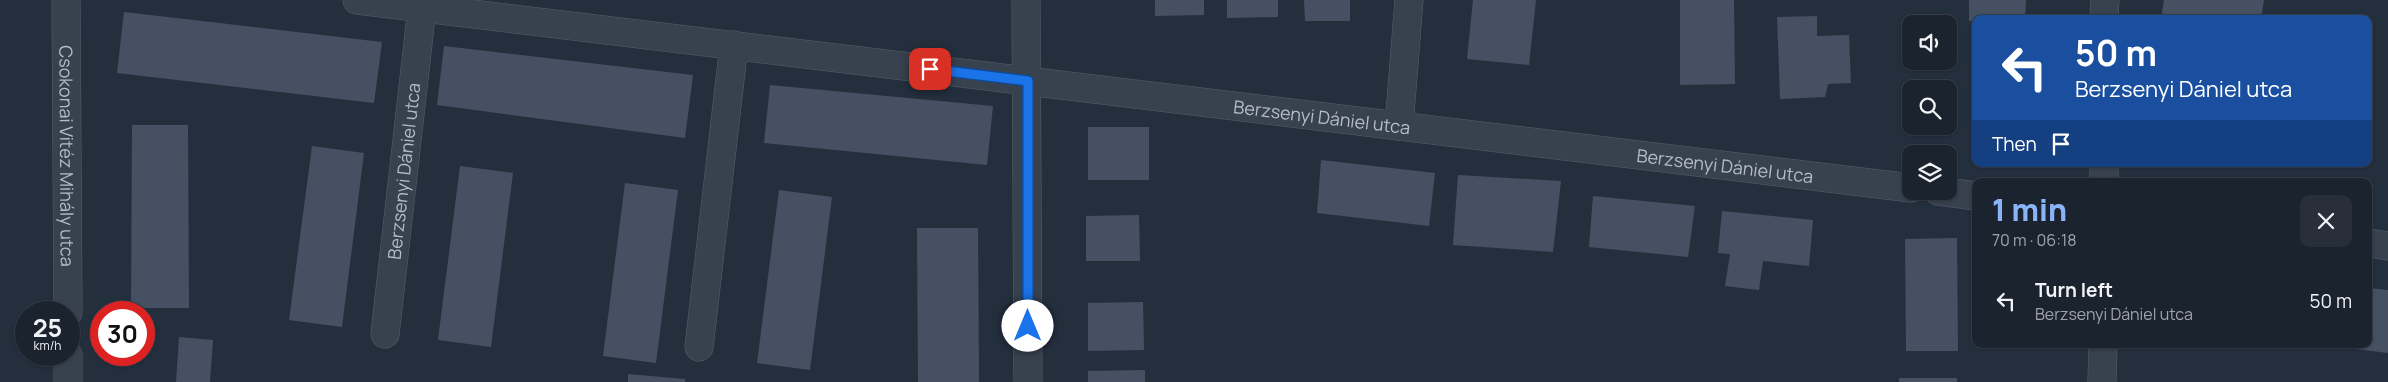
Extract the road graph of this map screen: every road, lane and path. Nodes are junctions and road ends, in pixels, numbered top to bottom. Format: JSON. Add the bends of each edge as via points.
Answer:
{"nodes":[{"id":1,"x":66,"y":0,"type":"edge"},
{"id":2,"x":357,"y":0,"type":"edge"},
{"id":3,"x":1026,"y":0,"type":"edge"},
{"id":4,"x":1409,"y":0,"type":"edge"},
{"id":5,"x":2104,"y":0,"type":"edge"},
{"id":6,"x":422,"y":8,"type":"junction"},
{"id":7,"x":2104,"y":15,"type":"edge"},
{"id":8,"x":734,"y":45,"type":"junction"},
{"id":9,"x":1028,"y":81,"type":"junction"},
{"id":10,"x":1399,"y":126,"type":"junction"},
{"id":11,"x":1902,"y":187,"type":"edge"},
{"id":12,"x":1957,"y":194,"type":"edge"},
{"id":13,"x":1972,"y":195,"type":"edge"},
{"id":14,"x":2372,"y":243,"type":"edge"},
{"id":15,"x":2388,"y":246,"type":"edge"},
{"id":16,"x":68,"y":301,"type":"edge"},
{"id":17,"x":385,"y":334,"type":"dead end"},
{"id":18,"x":698,"y":347,"type":"dead end"},
{"id":19,"x":2102,"y":348,"type":"edge"},
{"id":20,"x":68,"y":366,"type":"edge"},
{"id":21,"x":68,"y":382,"type":"edge"},
{"id":22,"x":1028,"y":382,"type":"edge"},
{"id":23,"x":2102,"y":382,"type":"edge"}],
"edges":[{"from":1,"to":16,"type":"street","name":"Csokonai Vitéz Mihály utca"},
{"from":2,"to":6,"type":"street","name":"Berzsenyi Dániel utca"},
{"from":3,"to":9,"type":"street"},
{"from":4,"to":10,"type":"street"},
{"from":5,"to":7,"type":"street"},
{"from":6,"to":8,"type":"street","name":"Berzsenyi Dániel utca"},
{"from":6,"to":17,"type":"street","name":"Berzsenyi Dániel utca"},
{"from":8,"to":9,"type":"street","name":"Berzsenyi Dániel utca"},
{"from":8,"to":18,"type":"street"},
{"from":9,"to":10,"type":"street","name":"Berzsenyi Dániel utca"},
{"from":9,"to":22,"type":"street"},
{"from":10,"to":11,"type":"street","name":"Berzsenyi Dániel utca"},
{"from":12,"to":13,"type":"street"},
{"from":14,"to":15,"type":"street"},
{"from":19,"to":23,"type":"street"},
{"from":20,"to":21,"type":"street"}]}
